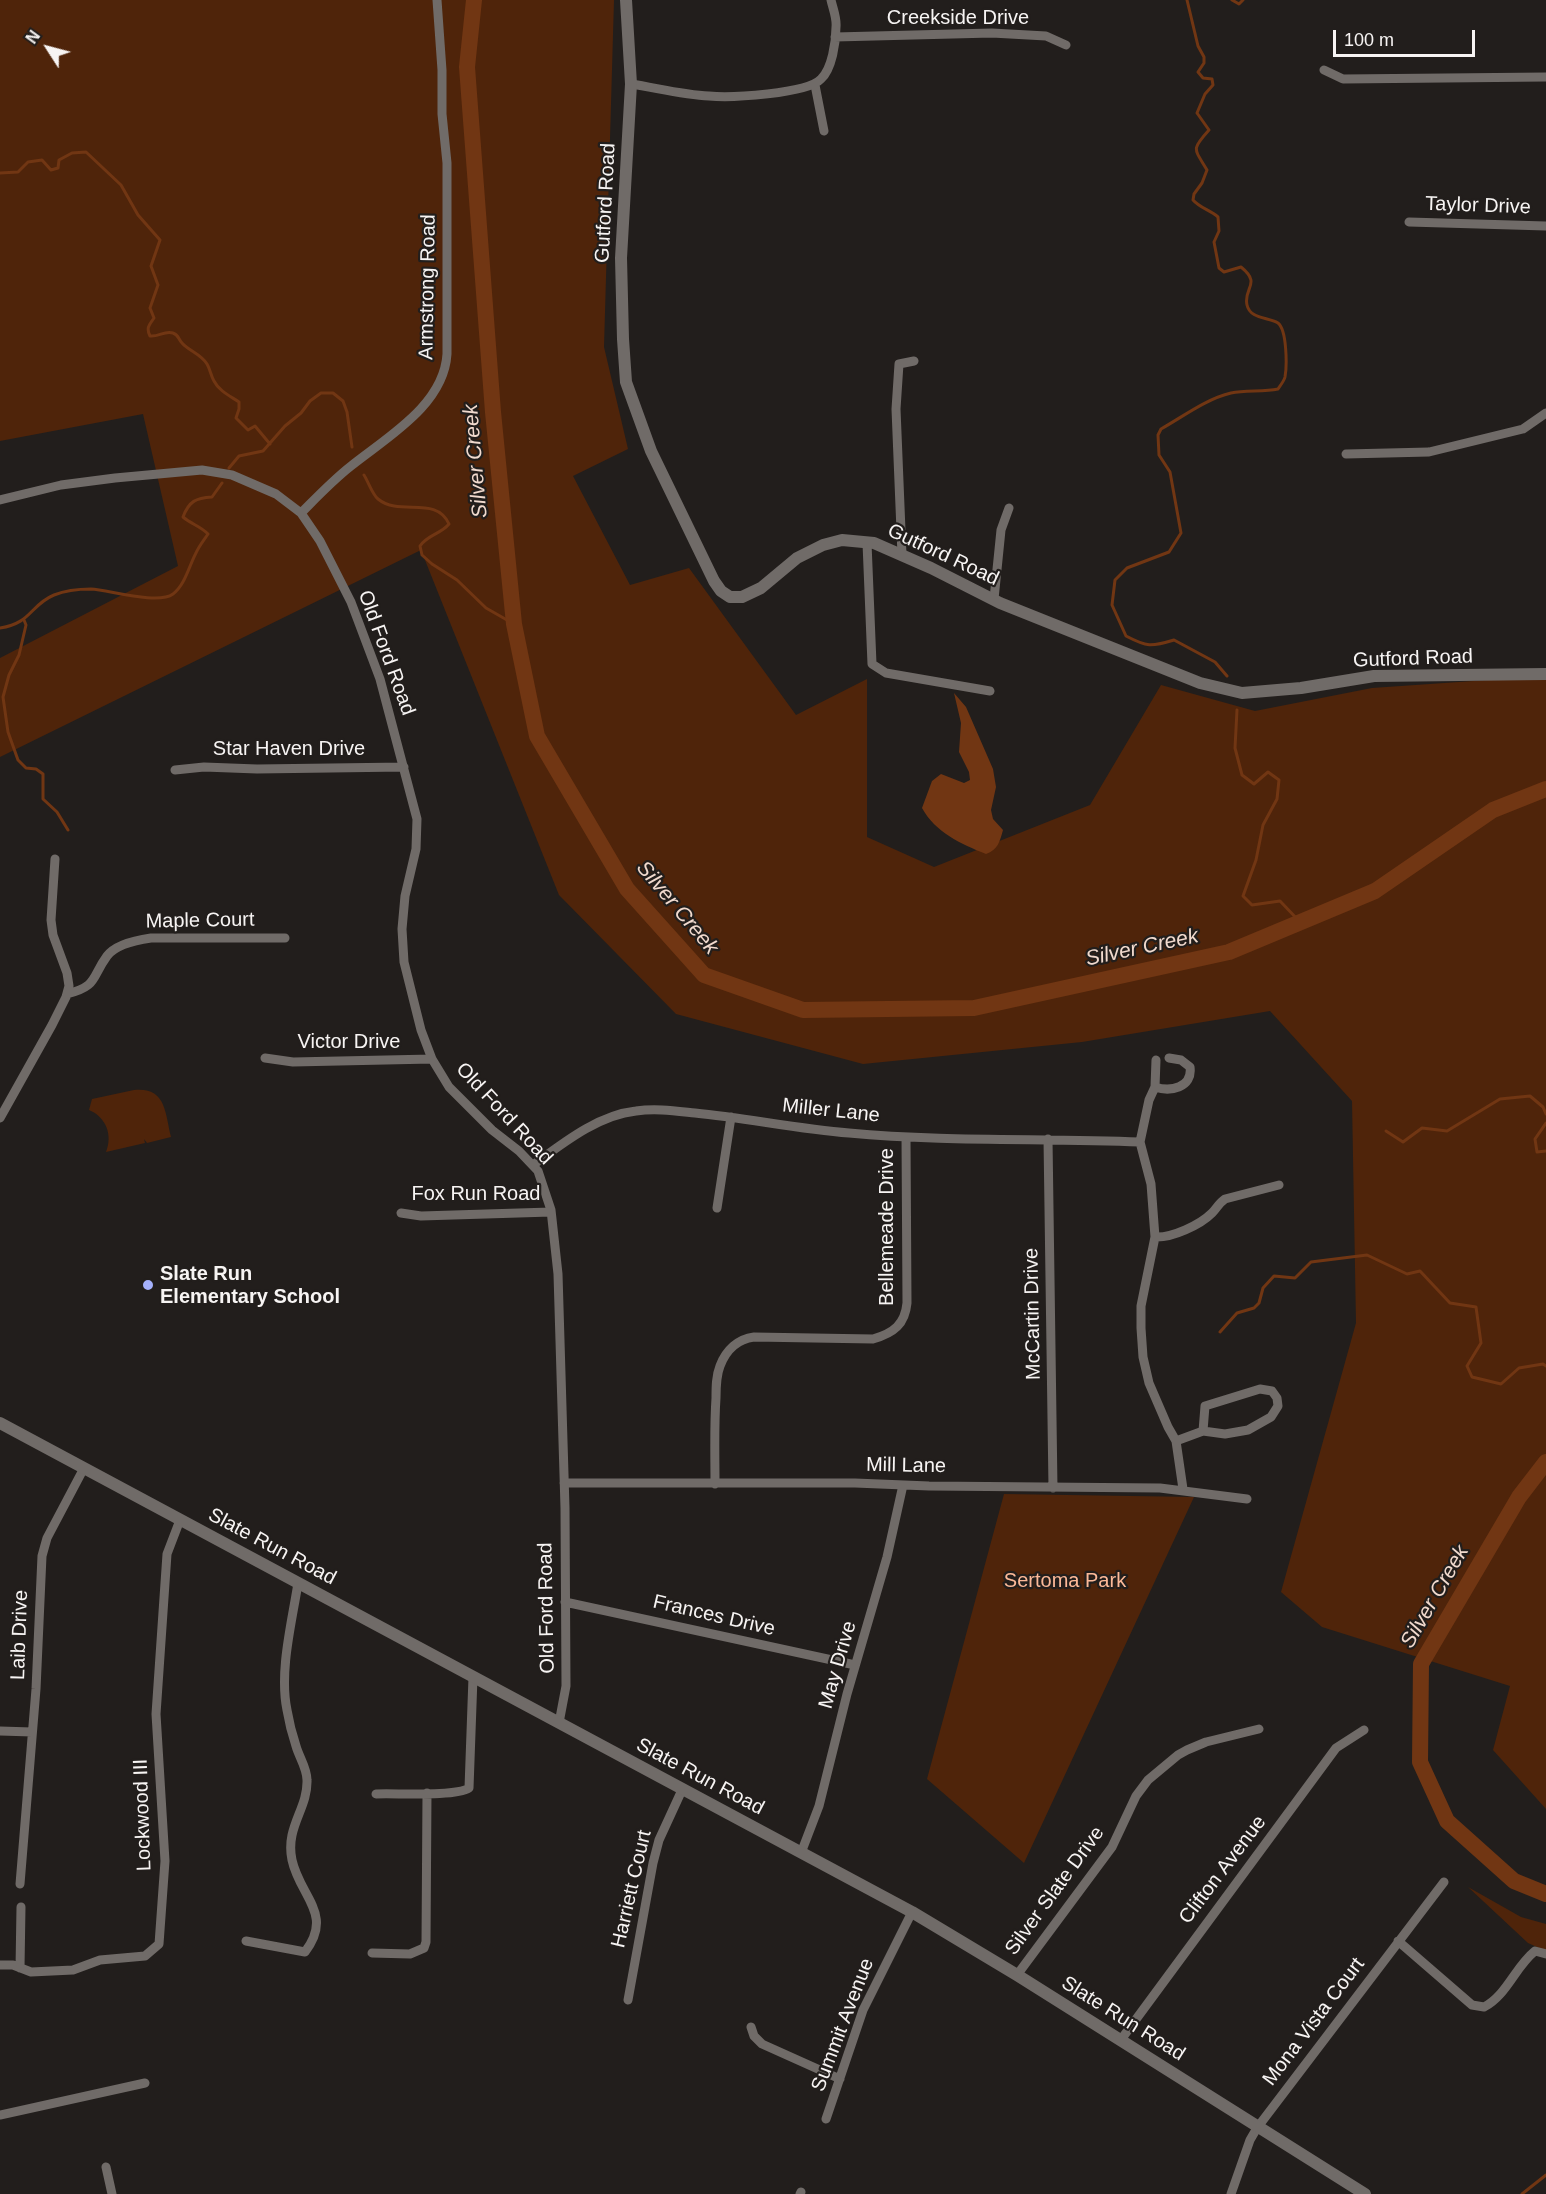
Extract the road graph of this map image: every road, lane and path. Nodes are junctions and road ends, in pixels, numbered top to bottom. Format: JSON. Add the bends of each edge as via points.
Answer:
{"nodes":[{"id":1,"x":437,"y":0,"type":"edge"},
{"id":2,"x":626,"y":0,"type":"edge"},
{"id":3,"x":831,"y":0,"type":"edge"},
{"id":4,"x":835,"y":37,"type":"junction"},
{"id":5,"x":1066,"y":45,"type":"dead end"},
{"id":6,"x":1324,"y":70,"type":"dead end"},
{"id":7,"x":1546,"y":77,"type":"edge"},
{"id":8,"x":631,"y":84,"type":"junction"},
{"id":9,"x":814,"y":85,"type":"junction"},
{"id":10,"x":824,"y":131,"type":"dead end"},
{"id":11,"x":1409,"y":222,"type":"dead end"},
{"id":12,"x":1546,"y":226,"type":"edge"},
{"id":13,"x":914,"y":361,"type":"dead end"},
{"id":14,"x":1546,"y":413,"type":"edge"},
{"id":15,"x":1346,"y":453,"type":"dead end"},
{"id":16,"x":0,"y":500,"type":"edge"},
{"id":17,"x":1009,"y":508,"type":"dead end"},
{"id":18,"x":301,"y":513,"type":"junction"},
{"id":19,"x":867,"y":543,"type":"junction"},
{"id":20,"x":902,"y":555,"type":"junction"},
{"id":21,"x":994,"y":600,"type":"junction"},
{"id":22,"x":1546,"y":674,"type":"edge"},
{"id":23,"x":990,"y":691,"type":"dead end"},
{"id":24,"x":404,"y":767,"type":"junction"},
{"id":25,"x":174,"y":770,"type":"dead end"},
{"id":26,"x":55,"y":859,"type":"dead end"},
{"id":27,"x":285,"y":938,"type":"dead end"},
{"id":28,"x":66,"y":994,"type":"junction"},
{"id":29,"x":265,"y":1058,"type":"dead end"},
{"id":30,"x":1169,"y":1058,"type":"dead end"},
{"id":31,"x":432,"y":1059,"type":"junction"},
{"id":32,"x":1156,"y":1060,"type":"dead end"},
{"id":33,"x":1155,"y":1087,"type":"junction"},
{"id":34,"x":731,"y":1117,"type":"junction"},
{"id":35,"x":0,"y":1118,"type":"edge"},
{"id":36,"x":906,"y":1137,"type":"junction"},
{"id":37,"x":1048,"y":1139,"type":"junction"},
{"id":38,"x":1140,"y":1142,"type":"junction"},
{"id":39,"x":532,"y":1165,"type":"junction"},
{"id":40,"x":1279,"y":1185,"type":"dead end"},
{"id":41,"x":717,"y":1208,"type":"dead end"},
{"id":42,"x":551,"y":1212,"type":"junction"},
{"id":43,"x":401,"y":1213,"type":"dead end"},
{"id":44,"x":1155,"y":1237,"type":"junction"},
{"id":45,"x":0,"y":1424,"type":"edge"},
{"id":46,"x":1203,"y":1431,"type":"junction"},
{"id":47,"x":1176,"y":1441,"type":"junction"},
{"id":48,"x":84,"y":1468,"type":"junction"},
{"id":49,"x":564,"y":1483,"type":"junction"},
{"id":50,"x":715,"y":1484,"type":"junction"},
{"id":51,"x":903,"y":1485,"type":"junction"},
{"id":52,"x":1053,"y":1488,"type":"junction"},
{"id":53,"x":1183,"y":1489,"type":"junction"},
{"id":54,"x":1248,"y":1499,"type":"dead end"},
{"id":55,"x":180,"y":1520,"type":"junction"},
{"id":56,"x":298,"y":1583,"type":"junction"},
{"id":57,"x":565,"y":1602,"type":"junction"},
{"id":58,"x":855,"y":1665,"type":"junction"},
{"id":59,"x":473,"y":1677,"type":"junction"},
{"id":60,"x":559,"y":1723,"type":"junction"},
{"id":61,"x":1259,"y":1729,"type":"dead end"},
{"id":62,"x":1364,"y":1730,"type":"dead end"},
{"id":63,"x":0,"y":1731,"type":"edge"},
{"id":64,"x":32,"y":1732,"type":"junction"},
{"id":65,"x":682,"y":1790,"type":"junction"},
{"id":66,"x":427,"y":1793,"type":"junction"},
{"id":67,"x":376,"y":1794,"type":"dead end"},
{"id":68,"x":801,"y":1853,"type":"junction"},
{"id":69,"x":1444,"y":1882,"type":"dead end"},
{"id":70,"x":21,"y":1884,"type":"dead end"},
{"id":71,"x":21,"y":1907,"type":"dead end"},
{"id":72,"x":912,"y":1912,"type":"junction"},
{"id":73,"x":246,"y":1941,"type":"dead end"},
{"id":74,"x":1398,"y":1941,"type":"junction"},
{"id":75,"x":372,"y":1953,"type":"dead end"},
{"id":76,"x":1546,"y":1954,"type":"edge"},
{"id":77,"x":0,"y":1965,"type":"edge"},
{"id":78,"x":20,"y":1968,"type":"junction"},
{"id":79,"x":1017,"y":1975,"type":"junction"},
{"id":80,"x":628,"y":2000,"type":"dead end"},
{"id":81,"x":751,"y":2027,"type":"dead end"},
{"id":82,"x":1120,"y":2041,"type":"junction"},
{"id":83,"x":840,"y":2079,"type":"junction"},
{"id":84,"x":145,"y":2083,"type":"dead end"},
{"id":85,"x":0,"y":2115,"type":"edge"},
{"id":86,"x":826,"y":2120,"type":"dead end"},
{"id":87,"x":1257,"y":2128,"type":"junction"},
{"id":88,"x":106,"y":2167,"type":"dead end"},
{"id":89,"x":1233,"y":2191,"type":"edge"},
{"id":90,"x":112,"y":2194,"type":"edge"},
{"id":91,"x":1244,"y":2194,"type":"edge"},
{"id":92,"x":1365,"y":2194,"type":"edge"}],
"edges":[{"from":1,"to":18,"type":"street","name":"Armstrong Road","via":[[448,209],[445,372],[438,387],[412,417],[350,466]]},
{"from":2,"to":8,"type":"street","name":"Gutford Road"},
{"from":3,"to":4,"type":"street","via":[[837,25]]},
{"from":4,"to":5,"type":"street","name":"Creekside Drive","via":[[992,33],[1046,36]]},
{"from":4,"to":9,"type":"street","via":[[827,70]]},
{"from":6,"to":7,"type":"street","via":[[1343,79]]},
{"from":8,"to":9,"type":"street","via":[[709,96],[759,94]]},
{"from":8,"to":19,"type":"street","name":"Gutford Road","via":[[621,258],[626,382],[651,451],[714,581],[730,597],[742,597],[761,588],[797,558],[823,545],[843,540]]},
{"from":9,"to":10,"type":"street"},
{"from":11,"to":12,"type":"street","name":"Taylor Drive"},
{"from":13,"to":20,"type":"street","via":[[899,364],[897,432]]},
{"from":14,"to":15,"type":"street","via":[[1522,429],[1429,452]]},
{"from":16,"to":18,"type":"street","name":"Old Ford Road","via":[[61,485],[202,471],[232,475],[262,486]]},
{"from":17,"to":21,"type":"street","via":[[1001,530]]},
{"from":18,"to":24,"type":"street","name":"Old Ford Road","via":[[351,602],[380,680]]},
{"from":19,"to":20,"type":"street","name":"Gutford Road"},
{"from":19,"to":23,"type":"street","via":[[872,664],[886,673]]},
{"from":20,"to":21,"type":"street","name":"Gutford Road"},
{"from":21,"to":22,"type":"street","name":"Gutford Road","via":[[1200,683],[1242,693],[1374,676]]},
{"from":24,"to":25,"type":"street","name":"Star Haven Drive"},
{"from":24,"to":31,"type":"street","name":"Old Ford Road","via":[[417,833],[403,911],[404,962]]},
{"from":26,"to":28,"type":"street","via":[[51,920],[67,973]]},
{"from":27,"to":28,"type":"street","name":"Maple Court","via":[[135,940],[108,955],[87,986]]},
{"from":28,"to":35,"type":"street"},
{"from":29,"to":31,"type":"street","name":"Victor Drive","via":[[293,1062]]},
{"from":30,"to":33,"type":"street","via":[[1190,1067],[1188,1080],[1176,1089]]},
{"from":31,"to":39,"type":"street","name":"Old Ford Road","via":[[459,1098]]},
{"from":32,"to":33,"type":"street"},
{"from":33,"to":38,"type":"street"},
{"from":34,"to":36,"type":"street","name":"Miller Lane"},
{"from":34,"to":39,"type":"street","name":"Miller Lane","via":[[656,1110],[616,1114]]},
{"from":34,"to":41,"type":"street"},
{"from":36,"to":37,"type":"street","name":"Miller Lane"},
{"from":36,"to":50,"type":"street","name":"Bellemeade Drive","via":[[907,1303],[901,1323],[890,1333],[873,1339],[754,1337],[733,1346],[723,1358],[717,1376]]},
{"from":37,"to":38,"type":"street","name":"Miller Lane"},
{"from":37,"to":52,"type":"street","name":"McCartin Drive"},
{"from":38,"to":44,"type":"street","via":[[1151,1185]]},
{"from":39,"to":42,"type":"street","name":"Old Ford Road","via":[[543,1183]]},
{"from":40,"to":44,"type":"street","via":[[1226,1199],[1209,1216],[1174,1235]]},
{"from":42,"to":43,"type":"street","name":"Fox Run Road","via":[[421,1216]]},
{"from":42,"to":49,"type":"street","name":"Old Ford Road","via":[[558,1274]]},
{"from":44,"to":47,"type":"street","via":[[1141,1306],[1143,1357],[1156,1401]]},
{"from":45,"to":48,"type":"street","name":"Slate Run Road"},
{"from":46,"to":46,"type":"street","via":[[1225,1434],[1248,1430],[1271,1417],[1278,1406],[1277,1398],[1272,1391],[1260,1389],[1205,1406]]},
{"from":46,"to":47,"type":"street"},
{"from":47,"to":53,"type":"street"},
{"from":48,"to":55,"type":"street","name":"Slate Run Road"},
{"from":48,"to":64,"type":"street","name":"Laib Drive","via":[[47,1538],[42,1556]]},
{"from":49,"to":50,"type":"street","name":"Mill Lane"},
{"from":49,"to":57,"type":"street","name":"Old Ford Road"},
{"from":50,"to":51,"type":"street","name":"Mill Lane"},
{"from":51,"to":52,"type":"street","name":"Mill Lane"},
{"from":51,"to":58,"type":"street","name":"May Drive","via":[[887,1557]]},
{"from":52,"to":53,"type":"street","name":"Mill Lane"},
{"from":53,"to":54,"type":"street","name":"Mill Lane"},
{"from":55,"to":56,"type":"street","name":"Slate Run Road"},
{"from":55,"to":78,"type":"street","name":"Lockwood III","via":[[167,1554],[156,1714],[165,1861],[159,1944],[145,1956],[100,1960],[73,1970],[47,1973]]},
{"from":56,"to":59,"type":"street","name":"Slate Run Road"},
{"from":56,"to":73,"type":"street","via":[[285,1692],[307,1780],[290,1840],[292,1860],[316,1910],[314,1941],[305,1952]]},
{"from":57,"to":58,"type":"street","name":"Frances Drive"},
{"from":57,"to":60,"type":"street","name":"Old Ford Road","via":[[566,1686]]},
{"from":58,"to":68,"type":"street","name":"May Drive","via":[[819,1806]]},
{"from":59,"to":60,"type":"street","name":"Slate Run Road"},
{"from":59,"to":66,"type":"street","via":[[469,1788]]},
{"from":60,"to":65,"type":"street","name":"Slate Run Road"},
{"from":61,"to":79,"type":"street","name":"Silver Slate Drive","via":[[1187,1750],[1148,1780],[1112,1847]]},
{"from":62,"to":82,"type":"street","name":"Clifton Avenue","via":[[1336,1748]]},
{"from":63,"to":64,"type":"street"},
{"from":64,"to":70,"type":"street","name":"Laib Drive"},
{"from":65,"to":68,"type":"street","name":"Slate Run Road"},
{"from":65,"to":80,"type":"street","name":"Harriett Court","via":[[653,1863]]},
{"from":66,"to":67,"type":"street"},
{"from":66,"to":75,"type":"street","via":[[426,1942],[410,1954]]},
{"from":68,"to":72,"type":"street","name":"Slate Run Road"},
{"from":69,"to":74,"type":"street","name":"Mona Vista Court"},
{"from":71,"to":78,"type":"street"},
{"from":72,"to":79,"type":"street","name":"Slate Run Road"},
{"from":72,"to":83,"type":"street","name":"Summit Avenue","via":[[863,2010]]},
{"from":74,"to":76,"type":"street","via":[[1472,2005],[1484,2007],[1495,2001],[1535,1951]]},
{"from":74,"to":87,"type":"street","name":"Mona Vista Court"},
{"from":77,"to":78,"type":"street","name":"Lockwood III"},
{"from":79,"to":82,"type":"street","name":"Slate Run Road"},
{"from":81,"to":83,"type":"street","via":[[762,2044]]},
{"from":82,"to":87,"type":"street","name":"Slate Run Road"},
{"from":83,"to":86,"type":"street","name":"Summit Avenue"},
{"from":84,"to":85,"type":"street"},
{"from":87,"to":89,"type":"street","name":"Mona Vista Court"},
{"from":87,"to":92,"type":"street","name":"Slate Run Road"},
{"from":88,"to":90,"type":"street"},
{"from":89,"to":91,"type":"street"}]}
